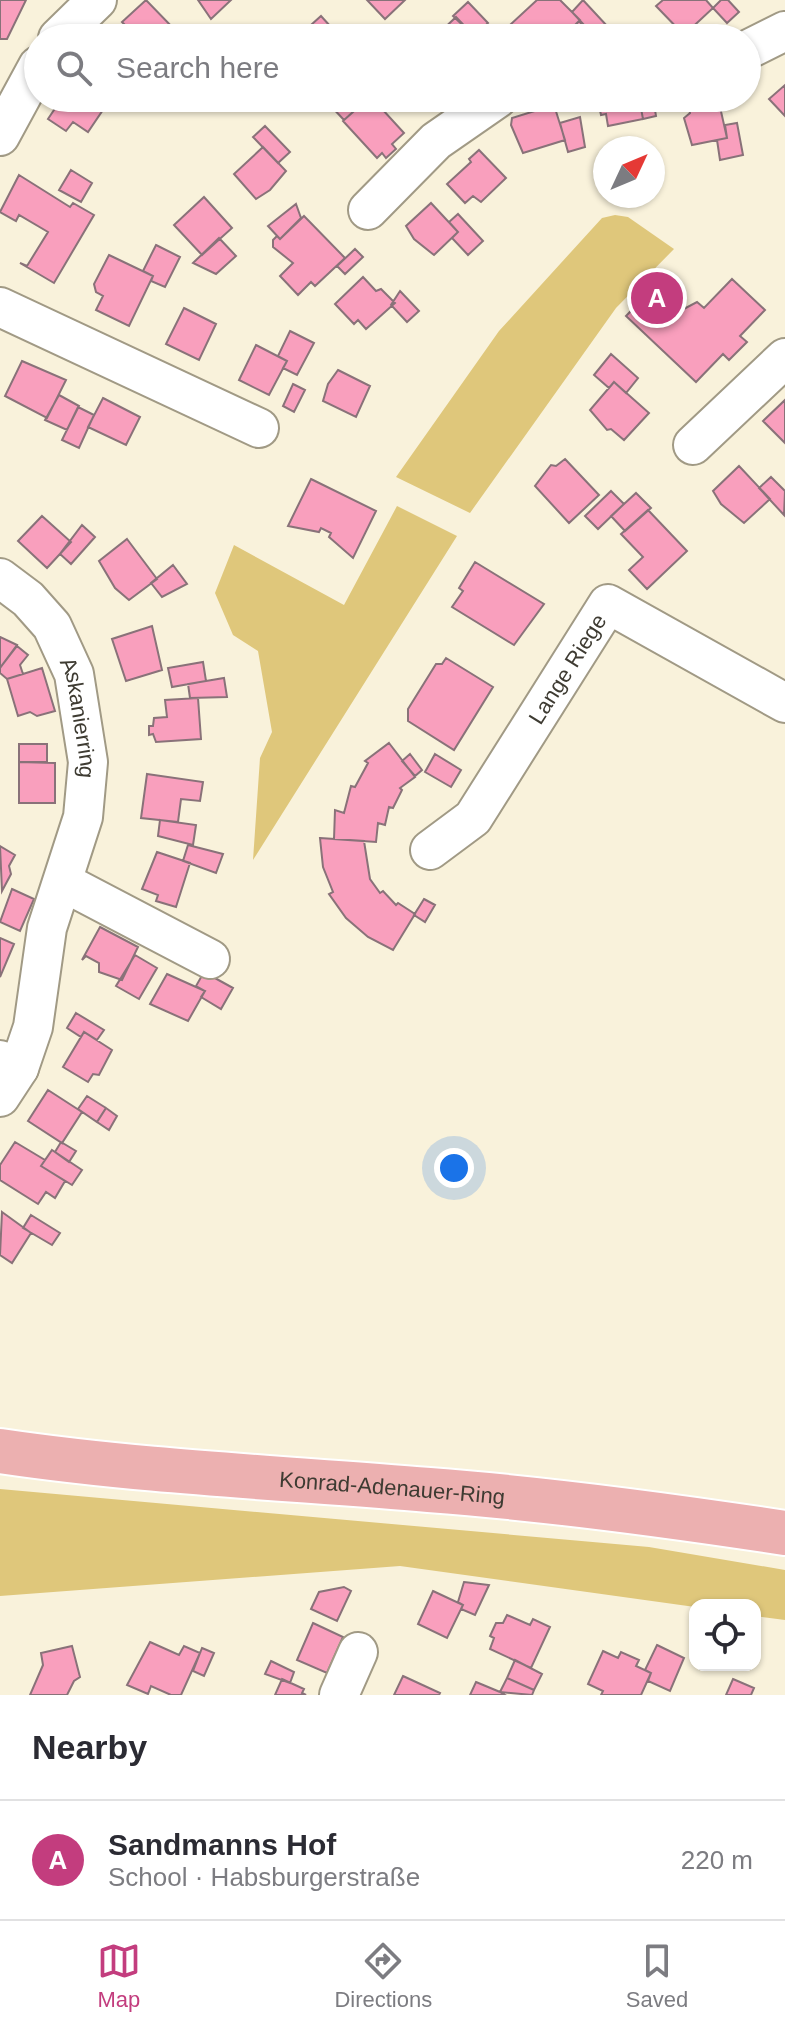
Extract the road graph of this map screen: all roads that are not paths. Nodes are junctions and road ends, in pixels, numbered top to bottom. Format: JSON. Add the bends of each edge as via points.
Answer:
{"nodes":[{"id":1,"x":97,"y":0,"type":"edge"},
{"id":2,"x":776,"y":0,"type":"edge"},
{"id":3,"x":72,"y":24,"type":"edge"},
{"id":4,"x":785,"y":31,"type":"edge"},
{"id":5,"x":761,"y":43,"type":"edge"},
{"id":6,"x":24,"y":92,"type":"edge"},
{"id":7,"x":478,"y":112,"type":"edge"},
{"id":8,"x":0,"y":136,"type":"edge"},
{"id":9,"x":368,"y":210,"type":"dead end"},
{"id":10,"x":0,"y":307,"type":"edge"},
{"id":11,"x":785,"y":358,"type":"edge"},
{"id":12,"x":259,"y":428,"type":"dead end"},
{"id":13,"x":693,"y":445,"type":"dead end"},
{"id":14,"x":0,"y":578,"type":"edge"},
{"id":15,"x":785,"y":703,"type":"edge"},
{"id":16,"x":430,"y":850,"type":"dead end"},
{"id":17,"x":63,"y":882,"type":"junction"},
{"id":18,"x":210,"y":959,"type":"dead end"},
{"id":19,"x":6,"y":1075,"type":"edge"},
{"id":20,"x":0,"y":1451,"type":"edge"},
{"id":21,"x":785,"y":1533,"type":"edge"},
{"id":22,"x":358,"y":1652,"type":"dead end"},
{"id":23,"x":339,"y":1695,"type":"edge"}],
"edges":[{"from":1,"to":3,"type":"street"},
{"from":2,"to":4,"type":"street"},
{"from":4,"to":5,"type":"street"},
{"from":6,"to":8,"type":"street"},
{"from":7,"to":9,"type":"street","via":[[436,141]]},
{"from":10,"to":12,"type":"street"},
{"from":11,"to":13,"type":"street"},
{"from":14,"to":17,"type":"street","name":"Askanierring","via":[[52,626],[74,674],[88,762],[83,817]]},
{"from":15,"to":16,"type":"street","name":"Lange Riege","via":[[608,604],[473,818]]},
{"from":17,"to":18,"type":"street"},
{"from":17,"to":19,"type":"street","name":"Askanierring","via":[[47,928],[33,1027]]},
{"from":20,"to":21,"type":"main road","name":"Konrad-Adenauer-Ring","via":[[89,1464],[656,1513]]},
{"from":22,"to":23,"type":"street"}]}
